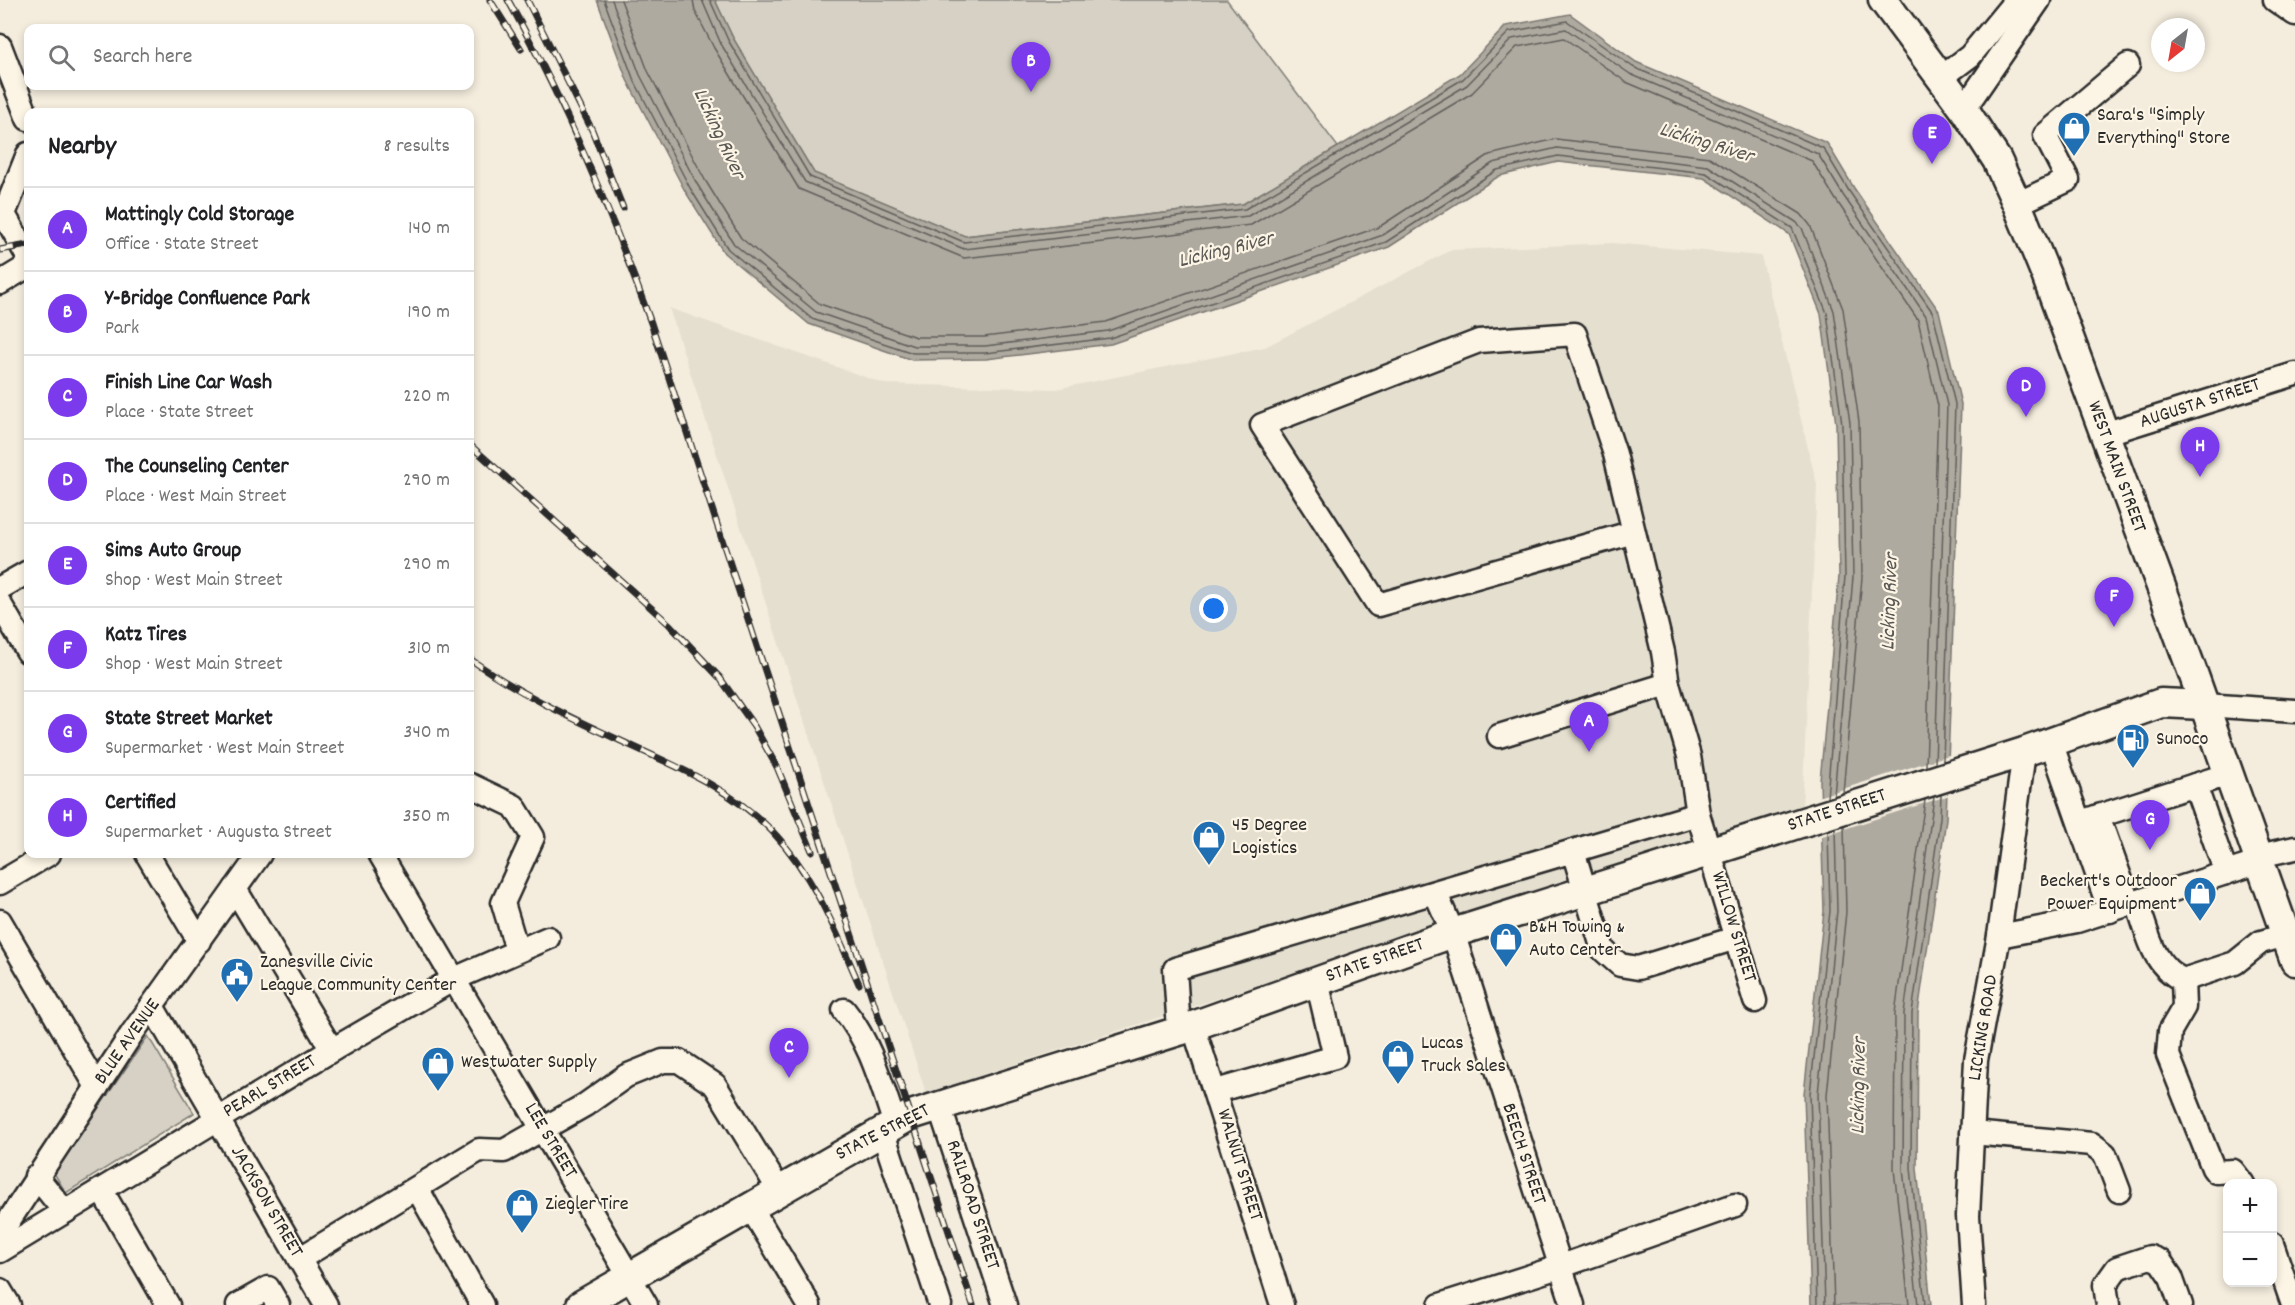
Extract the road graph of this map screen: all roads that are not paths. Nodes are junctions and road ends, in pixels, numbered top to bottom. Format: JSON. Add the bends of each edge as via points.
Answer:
{"nodes":[{"id":1,"x":1883,"y":0,"type":"edge"},
{"id":2,"x":2016,"y":0,"type":"edge"},
{"id":3,"x":2039,"y":0,"type":"edge"},
{"id":4,"x":2275,"y":0,"type":"edge"},
{"id":5,"x":2295,"y":14,"type":"edge"},
{"id":6,"x":0,"y":46,"type":"edge"},
{"id":7,"x":2128,"y":65,"type":"dead end"},
{"id":8,"x":1941,"y":77,"type":"junction"},
{"id":9,"x":24,"y":109,"type":"edge"},
{"id":10,"x":1964,"y":109,"type":"junction"},
{"id":11,"x":24,"y":163,"type":"edge"},
{"id":12,"x":2017,"y":204,"type":"junction"},
{"id":13,"x":2,"y":210,"type":"edge"},
{"id":14,"x":24,"y":250,"type":"edge"},
{"id":15,"x":24,"y":268,"type":"edge"},
{"id":16,"x":0,"y":282,"type":"edge"},
{"id":17,"x":2295,"y":374,"type":"edge"},
{"id":18,"x":2104,"y":434,"type":"junction"},
{"id":19,"x":1634,"y":532,"type":"junction"},
{"id":20,"x":24,"y":574,"type":"edge"},
{"id":21,"x":0,"y":588,"type":"edge"},
{"id":22,"x":0,"y":604,"type":"edge"},
{"id":23,"x":24,"y":645,"type":"edge"},
{"id":24,"x":1668,"y":684,"type":"junction"},
{"id":25,"x":2204,"y":705,"type":"junction"},
{"id":26,"x":2295,"y":711,"type":"edge"},
{"id":27,"x":1498,"y":736,"type":"dead end"},
{"id":28,"x":2051,"y":742,"type":"junction"},
{"id":29,"x":2013,"y":755,"type":"junction"},
{"id":30,"x":2229,"y":774,"type":"junction"},
{"id":31,"x":2195,"y":785,"type":"junction"},
{"id":32,"x":474,"y":787,"type":"edge"},
{"id":33,"x":1698,"y":814,"type":"junction"},
{"id":34,"x":2089,"y":819,"type":"junction"},
{"id":35,"x":2295,"y":848,"type":"edge"},
{"id":36,"x":1573,"y":851,"type":"junction"},
{"id":37,"x":1711,"y":852,"type":"junction"},
{"id":38,"x":42,"y":858,"type":"edge"},
{"id":39,"x":149,"y":858,"type":"edge"},
{"id":40,"x":257,"y":858,"type":"edge"},
{"id":41,"x":382,"y":858,"type":"edge"},
{"id":42,"x":2259,"y":859,"type":"junction"},
{"id":43,"x":2226,"y":873,"type":"junction"},
{"id":44,"x":0,"y":883,"type":"edge"},
{"id":45,"x":235,"y":889,"type":"junction"},
{"id":46,"x":1585,"y":892,"type":"junction"},
{"id":47,"x":1436,"y":894,"type":"junction"},
{"id":48,"x":2126,"y":906,"type":"junction"},
{"id":49,"x":0,"y":921,"type":"edge"},
{"id":50,"x":1453,"y":933,"type":"junction"},
{"id":51,"x":1999,"y":936,"type":"junction"},
{"id":52,"x":548,"y":938,"type":"dead end"},
{"id":53,"x":1736,"y":938,"type":"junction"},
{"id":54,"x":199,"y":941,"type":"junction"},
{"id":55,"x":2290,"y":948,"type":"edge"},
{"id":56,"x":517,"y":950,"type":"junction"},
{"id":57,"x":454,"y":979,"type":"junction"},
{"id":58,"x":2183,"y":980,"type":"junction"},
{"id":59,"x":1317,"y":981,"type":"junction"},
{"id":60,"x":1755,"y":1001,"type":"dead end"},
{"id":61,"x":152,"y":1006,"type":"junction"},
{"id":62,"x":844,"y":1010,"type":"dead end"},
{"id":63,"x":1186,"y":1028,"type":"junction"},
{"id":64,"x":332,"y":1050,"type":"junction"},
{"id":65,"x":97,"y":1087,"type":"junction"},
{"id":66,"x":1216,"y":1091,"type":"junction"},
{"id":67,"x":939,"y":1105,"type":"junction"},
{"id":68,"x":218,"y":1119,"type":"junction"},
{"id":69,"x":888,"y":1127,"type":"junction"},
{"id":70,"x":543,"y":1130,"type":"junction"},
{"id":71,"x":1972,"y":1133,"type":"junction"},
{"id":72,"x":36,"y":1176,"type":"junction"},
{"id":73,"x":2240,"y":1179,"type":"edge"},
{"id":74,"x":417,"y":1188,"type":"junction"},
{"id":75,"x":779,"y":1190,"type":"junction"},
{"id":76,"x":102,"y":1191,"type":"junction"},
{"id":77,"x":2119,"y":1191,"type":"dead end"},
{"id":78,"x":1735,"y":1205,"type":"dead end"},
{"id":79,"x":750,"y":1206,"type":"junction"},
{"id":80,"x":65,"y":1212,"type":"junction"},
{"id":81,"x":0,"y":1234,"type":"edge"},
{"id":82,"x":0,"y":1251,"type":"edge"},
{"id":83,"x":299,"y":1259,"type":"junction"},
{"id":84,"x":2277,"y":1259,"type":"edge"},
{"id":85,"x":1559,"y":1267,"type":"junction"},
{"id":86,"x":629,"y":1276,"type":"junction"},
{"id":87,"x":0,"y":1290,"type":"edge"},
{"id":88,"x":9,"y":1305,"type":"edge"},
{"id":89,"x":168,"y":1305,"type":"edge"},
{"id":90,"x":238,"y":1305,"type":"edge"},
{"id":91,"x":278,"y":1305,"type":"edge"},
{"id":92,"x":326,"y":1305,"type":"edge"},
{"id":93,"x":482,"y":1305,"type":"edge"},
{"id":94,"x":580,"y":1305,"type":"edge"},
{"id":95,"x":646,"y":1305,"type":"edge"},
{"id":96,"x":809,"y":1305,"type":"edge"},
{"id":97,"x":940,"y":1305,"type":"edge"},
{"id":98,"x":1005,"y":1305,"type":"edge"},
{"id":99,"x":1282,"y":1305,"type":"edge"},
{"id":100,"x":1440,"y":1305,"type":"edge"},
{"id":101,"x":1573,"y":1305,"type":"edge"},
{"id":102,"x":1974,"y":1305,"type":"edge"},
{"id":103,"x":2108,"y":1305,"type":"edge"},
{"id":104,"x":2181,"y":1305,"type":"edge"},
{"id":105,"x":2293,"y":1305,"type":"edge"}],
"edges":[{"from":1,"to":8,"type":"main road","name":"WEST MAIN STREET"},
{"from":2,"to":8,"type":"street","via":[[1970,56]]},
{"from":3,"to":10,"type":"street"},
{"from":4,"to":5,"type":"street"},
{"from":6,"to":9,"type":"street"},
{"from":7,"to":12,"type":"street","via":[[2045,135],[2068,180]]},
{"from":8,"to":10,"type":"main road","name":"WEST MAIN STREET"},
{"from":10,"to":12,"type":"main road","name":"WEST MAIN STREET","via":[[1996,160]]},
{"from":11,"to":13,"type":"street"},
{"from":12,"to":18,"type":"main road","name":"WEST MAIN STREET"},
{"from":13,"to":14,"type":"street"},
{"from":15,"to":16,"type":"street"},
{"from":17,"to":18,"type":"street","name":"AUGUSTA STREET"},
{"from":18,"to":25,"type":"main road","name":"WEST MAIN STREET"},
{"from":19,"to":19,"type":"street","name":"WILLOW STREET","via":[[1615,454],[1575,334],[1479,341],[1262,425],[1378,605]]},
{"from":19,"to":24,"type":"street","name":"WILLOW STREET"},
{"from":20,"to":21,"type":"street"},
{"from":22,"to":23,"type":"street"},
{"from":24,"to":27,"type":"street"},
{"from":24,"to":33,"type":"street","name":"WILLOW STREET","via":[[1689,756]]},
{"from":25,"to":26,"type":"street"},
{"from":25,"to":28,"type":"main road","name":"STATE STREET","via":[[2161,703]]},
{"from":25,"to":30,"type":"main road","name":"WEST MAIN STREET"},
{"from":28,"to":29,"type":"main road","name":"STATE STREET"},
{"from":28,"to":34,"type":"street"},
{"from":29,"to":37,"type":"main road","name":"STATE STREET"},
{"from":29,"to":51,"type":"street","name":"LICKING ROAD"},
{"from":30,"to":31,"type":"street"},
{"from":30,"to":42,"type":"main road","name":"WEST MAIN STREET"},
{"from":31,"to":34,"type":"street"},
{"from":31,"to":43,"type":"street"},
{"from":32,"to":56,"type":"street","via":[[514,806],[532,837],[502,903]]},
{"from":33,"to":36,"type":"street"},
{"from":33,"to":37,"type":"street","name":"WILLOW STREET"},
{"from":34,"to":48,"type":"street"},
{"from":35,"to":42,"type":"street"},
{"from":36,"to":46,"type":"street"},
{"from":36,"to":47,"type":"street"},
{"from":37,"to":46,"type":"main road","name":"STATE STREET"},
{"from":37,"to":53,"type":"street","name":"WILLOW STREET"},
{"from":38,"to":44,"type":"street"},
{"from":39,"to":54,"type":"street"},
{"from":40,"to":45,"type":"street","name":"BLUE AVENUE"},
{"from":41,"to":57,"type":"street","name":"LEE STREET"},
{"from":42,"to":43,"type":"street"},
{"from":42,"to":55,"type":"main road","name":"WEST MAIN STREET"},
{"from":43,"to":48,"type":"street"},
{"from":45,"to":54,"type":"street","name":"BLUE AVENUE"},
{"from":45,"to":64,"type":"street"},
{"from":46,"to":50,"type":"main road","name":"STATE STREET"},
{"from":46,"to":53,"type":"street","via":[[1603,950],[1620,965],[1638,968]]},
{"from":47,"to":50,"type":"street","name":"BEECH STREET"},
{"from":47,"to":63,"type":"street","name":"WALNUT STREET","via":[[1175,969]]},
{"from":48,"to":51,"type":"street","via":[[2077,921]]},
{"from":48,"to":58,"type":"street","via":[[2157,960],[2170,974]]},
{"from":49,"to":65,"type":"street"},
{"from":50,"to":59,"type":"main road","name":"STATE STREET"},
{"from":50,"to":85,"type":"street","name":"BEECH STREET"},
{"from":51,"to":71,"type":"street","name":"LICKING ROAD","via":[[1976,1060]]},
{"from":52,"to":56,"type":"street","name":"PEARL STREET"},
{"from":53,"to":60,"type":"street","name":"WILLOW STREET"},
{"from":54,"to":61,"type":"street","name":"BLUE AVENUE"},
{"from":55,"to":58,"type":"street","via":[[2261,942],[2235,963]]},
{"from":56,"to":57,"type":"street","name":"PEARL STREET"},
{"from":57,"to":64,"type":"street","name":"PEARL STREET"},
{"from":57,"to":70,"type":"street","name":"LEE STREET"},
{"from":58,"to":73,"type":"street","via":[[2184,1007],[2170,1031],[2168,1055],[2213,1168],[2216,1172],[2234,1171]]},
{"from":59,"to":63,"type":"main road","name":"STATE STREET"},
{"from":59,"to":66,"type":"street","via":[[1335,1057]]},
{"from":61,"to":65,"type":"street","name":"BLUE AVENUE"},
{"from":61,"to":68,"type":"street","name":"JACKSON STREET"},
{"from":62,"to":69,"type":"street","via":[[874,1062]]},
{"from":63,"to":66,"type":"street","name":"WALNUT STREET"},
{"from":63,"to":67,"type":"main road","name":"STATE STREET"},
{"from":64,"to":68,"type":"street","name":"PEARL STREET"},
{"from":65,"to":72,"type":"street","name":"BLUE AVENUE"},
{"from":66,"to":99,"type":"street","name":"WALNUT STREET"},
{"from":67,"to":69,"type":"main road","name":"STATE STREET"},
{"from":67,"to":98,"type":"street","name":"RAILROAD STREET"},
{"from":68,"to":76,"type":"street","name":"PEARL STREET"},
{"from":68,"to":83,"type":"street","name":"JACKSON STREET"},
{"from":69,"to":75,"type":"main road","name":"STATE STREET"},
{"from":69,"to":97,"type":"street"},
{"from":70,"to":74,"type":"street","via":[[504,1151],[479,1150]]},
{"from":70,"to":75,"type":"street","via":[[626,1076],[663,1062],[679,1061],[715,1086]]},
{"from":70,"to":86,"type":"street","name":"LEE STREET"},
{"from":71,"to":77,"type":"street","via":[[2092,1144],[2105,1154]]},
{"from":71,"to":102,"type":"street","name":"LICKING ROAD","via":[[1968,1216]]},
{"from":72,"to":80,"type":"street"},
{"from":72,"to":81,"type":"street","name":"BLUE AVENUE"},
{"from":74,"to":83,"type":"street"},
{"from":74,"to":93,"type":"street"},
{"from":75,"to":79,"type":"main road","name":"STATE STREET"},
{"from":76,"to":80,"type":"street","name":"PEARL STREET"},
{"from":76,"to":89,"type":"street"},
{"from":78,"to":85,"type":"street"},
{"from":79,"to":86,"type":"main road","name":"STATE STREET"},
{"from":79,"to":96,"type":"street"},
{"from":80,"to":82,"type":"street","name":"PEARL STREET"},
{"from":83,"to":92,"type":"street","name":"JACKSON STREET"},
{"from":84,"to":105,"type":"street"},
{"from":85,"to":100,"type":"street"},
{"from":85,"to":101,"type":"street","name":"BEECH STREET"},
{"from":86,"to":94,"type":"main road","name":"STATE STREET"},
{"from":86,"to":95,"type":"street","name":"LEE STREET"},
{"from":87,"to":88,"type":"street"},
{"from":90,"to":91,"type":"street","via":[[268,1288]]},
{"from":103,"to":104,"type":"street","via":[[2105,1285],[2117,1268],[2150,1257],[2160,1261]]}]}
